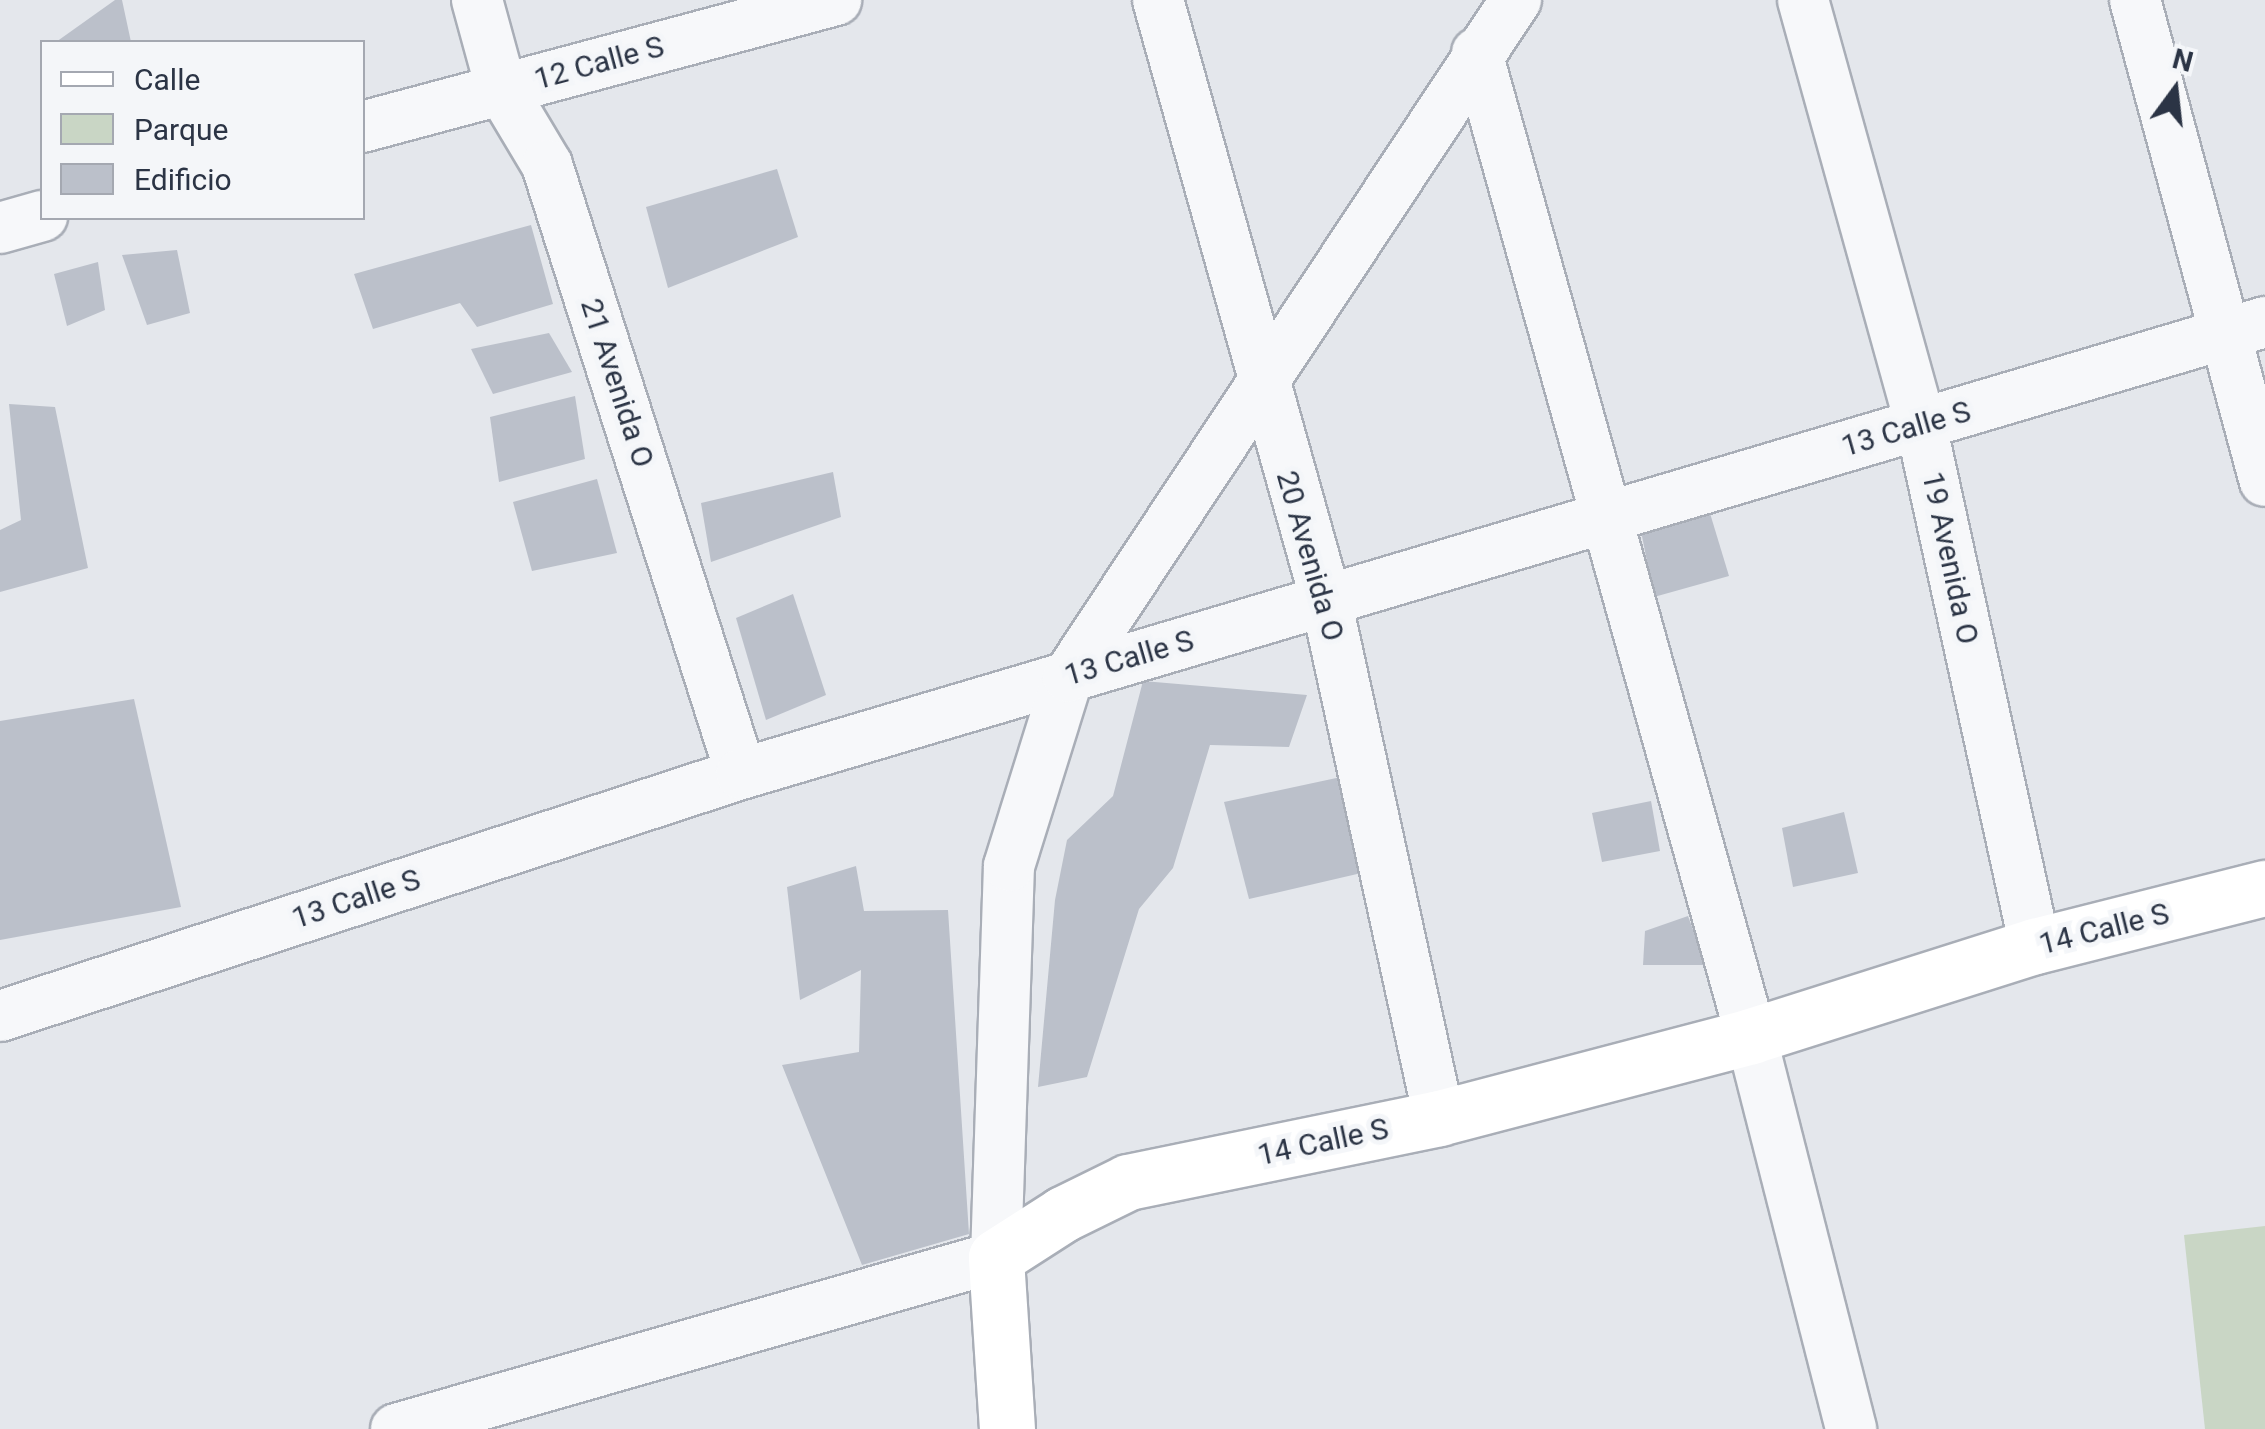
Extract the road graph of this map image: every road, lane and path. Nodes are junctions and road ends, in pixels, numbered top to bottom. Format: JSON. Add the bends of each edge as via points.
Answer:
{"nodes":[{"id":1,"x":477,"y":0,"type":"edge"},
{"id":2,"x":836,"y":0,"type":"edge"},
{"id":3,"x":1158,"y":0,"type":"edge"},
{"id":4,"x":1516,"y":0,"type":"edge"},
{"id":5,"x":1804,"y":0,"type":"edge"},
{"id":6,"x":2135,"y":0,"type":"edge"},
{"id":7,"x":1477,"y":53,"type":"junction"},
{"id":8,"x":502,"y":88,"type":"junction"},
{"id":9,"x":365,"y":126,"type":"edge"},
{"id":10,"x":40,"y":217,"type":"edge"},
{"id":11,"x":0,"y":228,"type":"edge"},
{"id":12,"x":2243,"y":328,"type":"edge"},
{"id":13,"x":1260,"y":384,"type":"junction"},
{"id":14,"x":1921,"y":425,"type":"junction"},
{"id":15,"x":2265,"y":481,"type":"edge"},
{"id":16,"x":1603,"y":518,"type":"junction"},
{"id":17,"x":1326,"y":600,"type":"junction"},
{"id":18,"x":1068,"y":676,"type":"junction"},
{"id":19,"x":741,"y":774,"type":"junction"},
{"id":20,"x":2265,"y":888,"type":"edge"},
{"id":21,"x":2035,"y":946,"type":"junction"},
{"id":22,"x":0,"y":1016,"type":"edge"},
{"id":23,"x":1751,"y":1036,"type":"junction"},
{"id":24,"x":1439,"y":1118,"type":"junction"},
{"id":25,"x":996,"y":1257,"type":"junction"},
{"id":26,"x":396,"y":1429,"type":"edge"},
{"id":27,"x":1007,"y":1429,"type":"edge"},
{"id":28,"x":1851,"y":1429,"type":"edge"}],
"edges":[{"from":1,"to":8,"type":"street","name":"21 Avenida O"},
{"from":2,"to":8,"type":"street","name":"12 Calle S"},
{"from":3,"to":13,"type":"street","name":"20 Avenida O"},
{"from":4,"to":7,"type":"street"},
{"from":5,"to":14,"type":"street","name":"19 Avenida O"},
{"from":6,"to":12,"type":"street"},
{"from":7,"to":13,"type":"street"},
{"from":7,"to":16,"type":"street"},
{"from":8,"to":9,"type":"street","name":"12 Calle S"},
{"from":8,"to":19,"type":"street","name":"21 Avenida O","via":[[547,166]]},
{"from":10,"to":11,"type":"street"},
{"from":12,"to":14,"type":"street","name":"13 Calle S"},
{"from":12,"to":15,"type":"street"},
{"from":13,"to":17,"type":"street","name":"20 Avenida O"},
{"from":13,"to":18,"type":"street"},
{"from":14,"to":16,"type":"street","name":"13 Calle S"},
{"from":14,"to":21,"type":"street","name":"19 Avenida O"},
{"from":16,"to":17,"type":"street","name":"13 Calle S"},
{"from":16,"to":23,"type":"street"},
{"from":17,"to":18,"type":"street","name":"13 Calle S"},
{"from":17,"to":24,"type":"street","name":"20 Avenida O"},
{"from":18,"to":19,"type":"street","name":"13 Calle S"},
{"from":18,"to":25,"type":"street","via":[[1010,866]]},
{"from":19,"to":22,"type":"street","name":"13 Calle S"},
{"from":20,"to":21,"type":"street","name":"14 Calle S"},
{"from":21,"to":23,"type":"street","name":"14 Calle S"},
{"from":23,"to":24,"type":"street","name":"14 Calle S"},
{"from":23,"to":28,"type":"street"},
{"from":24,"to":25,"type":"street","name":"14 Calle S","via":[[1128,1182]]},
{"from":25,"to":26,"type":"street","name":"14 Calle S"},
{"from":25,"to":27,"type":"street"}]}
